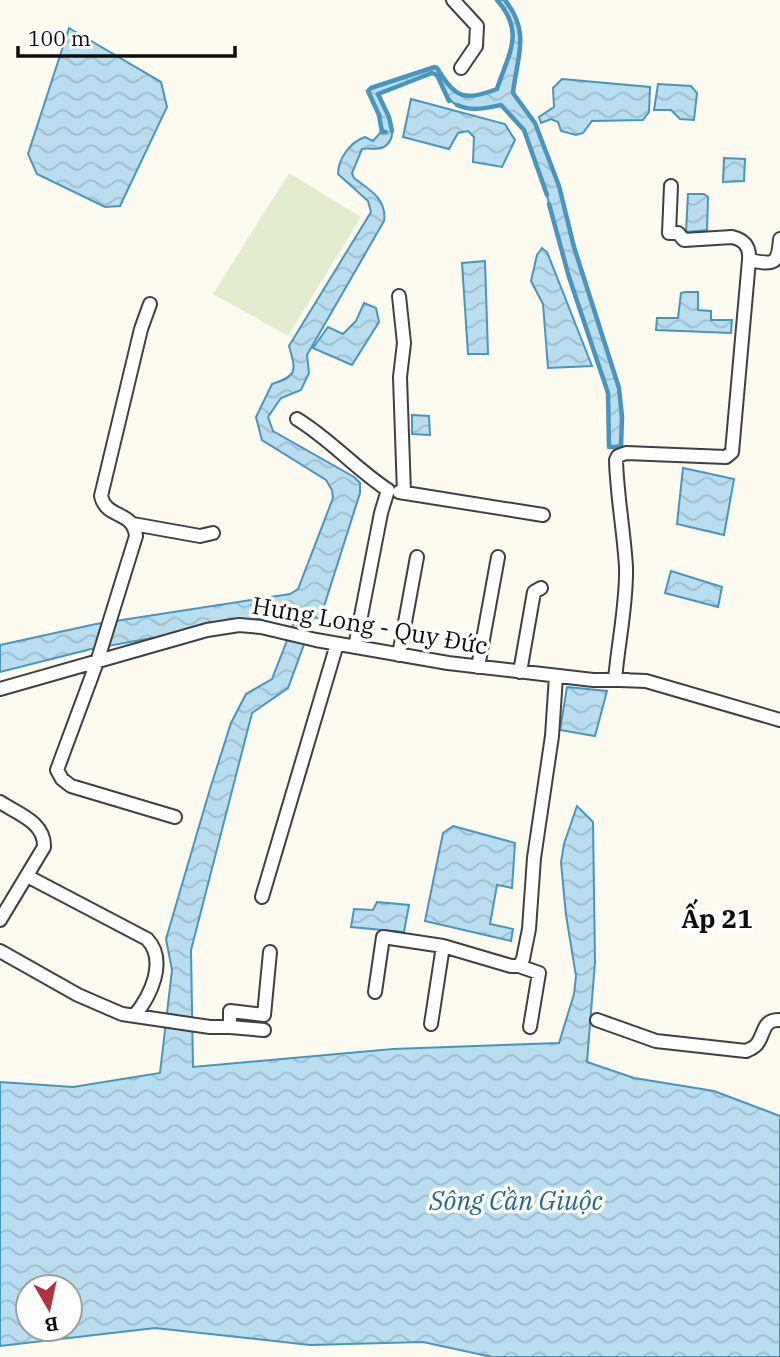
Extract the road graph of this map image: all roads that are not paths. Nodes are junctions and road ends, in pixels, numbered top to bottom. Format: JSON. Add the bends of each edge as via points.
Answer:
{"nodes":[{"id":1,"x":453,"y":0,"type":"edge"},
{"id":2,"x":461,"y":68,"type":"dead end"},
{"id":3,"x":671,"y":186,"type":"dead end"},
{"id":4,"x":780,"y":239,"type":"edge"},
{"id":5,"x":749,"y":260,"type":"junction"},
{"id":6,"x":399,"y":296,"type":"dead end"},
{"id":7,"x":150,"y":304,"type":"dead end"},
{"id":8,"x":297,"y":419,"type":"dead end"},
{"id":9,"x":388,"y":490,"type":"junction"},
{"id":10,"x":404,"y":494,"type":"junction"},
{"id":11,"x":543,"y":515,"type":"dead end"},
{"id":12,"x":132,"y":524,"type":"junction"},
{"id":13,"x":213,"y":533,"type":"dead end"},
{"id":14,"x":417,"y":557,"type":"dead end"},
{"id":15,"x":498,"y":557,"type":"dead end"},
{"id":16,"x":541,"y":588,"type":"dead end"},
{"id":17,"x":337,"y":644,"type":"junction"},
{"id":18,"x":355,"y":647,"type":"junction"},
{"id":19,"x":399,"y":655,"type":"junction"},
{"id":20,"x":97,"y":662,"type":"junction"},
{"id":21,"x":478,"y":667,"type":"junction"},
{"id":22,"x":520,"y":672,"type":"junction"},
{"id":23,"x":556,"y":676,"type":"junction"},
{"id":24,"x":622,"y":680,"type":"junction"},
{"id":25,"x":0,"y":689,"type":"edge"},
{"id":26,"x":780,"y":720,"type":"edge"},
{"id":27,"x":0,"y":802,"type":"edge"},
{"id":28,"x":175,"y":817,"type":"dead end"},
{"id":29,"x":27,"y":876,"type":"junction"},
{"id":30,"x":261,"y":897,"type":"dead end"},
{"id":31,"x":0,"y":920,"type":"edge"},
{"id":32,"x":443,"y":946,"type":"junction"},
{"id":33,"x":0,"y":951,"type":"edge"},
{"id":34,"x":270,"y":952,"type":"dead end"},
{"id":35,"x":519,"y":966,"type":"junction"},
{"id":36,"x":375,"y":992,"type":"dead end"},
{"id":37,"x":134,"y":1016,"type":"junction"},
{"id":38,"x":597,"y":1020,"type":"dead end"},
{"id":39,"x":780,"y":1020,"type":"edge"},
{"id":40,"x":431,"y":1024,"type":"dead end"},
{"id":41,"x":230,"y":1027,"type":"junction"},
{"id":42,"x":530,"y":1027,"type":"dead end"},
{"id":43,"x":264,"y":1030,"type":"dead end"}],
"edges":[{"from":1,"to":2,"type":"street","via":[[477,26],[476,46]]},
{"from":3,"to":5,"type":"street","via":[[669,233],[678,233],[684,240],[733,236],[745,242]]},
{"from":4,"to":5,"type":"street","via":[[774,262]]},
{"from":5,"to":24,"type":"street","via":[[733,452],[726,457],[626,453],[616,460],[626,568],[619,638]]},
{"from":6,"to":10,"type":"street","via":[[404,344],[400,377]]},
{"from":7,"to":12,"type":"street","via":[[101,496],[107,508]]},
{"from":8,"to":9,"type":"street"},
{"from":9,"to":10,"type":"street"},
{"from":9,"to":18,"type":"street"},
{"from":10,"to":11,"type":"street"},
{"from":12,"to":13,"type":"street","via":[[200,536]]},
{"from":12,"to":20,"type":"street","via":[[135,536]]},
{"from":14,"to":19,"type":"street"},
{"from":15,"to":21,"type":"street"},
{"from":16,"to":22,"type":"street","via":[[534,592]]},
{"from":17,"to":18,"type":"street","name":"Hưng Long - Quy Đức"},
{"from":17,"to":20,"type":"street","name":"Hưng Long - Quy Đức","via":[[239,625]]},
{"from":17,"to":30,"type":"street"},
{"from":18,"to":19,"type":"street","name":"Hưng Long - Quy Đức"},
{"from":19,"to":21,"type":"street","name":"Hưng Long - Quy Đức"},
{"from":20,"to":25,"type":"street","name":"Hưng Long - Quy Đức"},
{"from":20,"to":28,"type":"street","via":[[57,770],[71,786]]},
{"from":21,"to":22,"type":"street","name":"Hưng Long - Quy Đức"},
{"from":22,"to":23,"type":"street","name":"Hưng Long - Quy Đức"},
{"from":23,"to":24,"type":"street","name":"Hưng Long - Quy Đức"},
{"from":23,"to":35,"type":"street","via":[[529,929]]},
{"from":24,"to":26,"type":"street","name":"Hưng Long - Quy Đức","via":[[646,681]]},
{"from":27,"to":29,"type":"street","via":[[36,824],[44,836],[44,847]]},
{"from":29,"to":31,"type":"street"},
{"from":29,"to":37,"type":"street","via":[[152,944],[156,961],[152,989]]},
{"from":32,"to":35,"type":"street"},
{"from":32,"to":36,"type":"street","via":[[383,936]]},
{"from":32,"to":40,"type":"street"},
{"from":33,"to":37,"type":"street","via":[[78,995]]},
{"from":34,"to":41,"type":"street","via":[[264,1015],[230,1011]]},
{"from":35,"to":42,"type":"street","via":[[539,973]]},
{"from":37,"to":41,"type":"street"},
{"from":38,"to":39,"type":"street","via":[[656,1041],[746,1051],[757,1044],[766,1024]]},
{"from":41,"to":43,"type":"street"}]}
